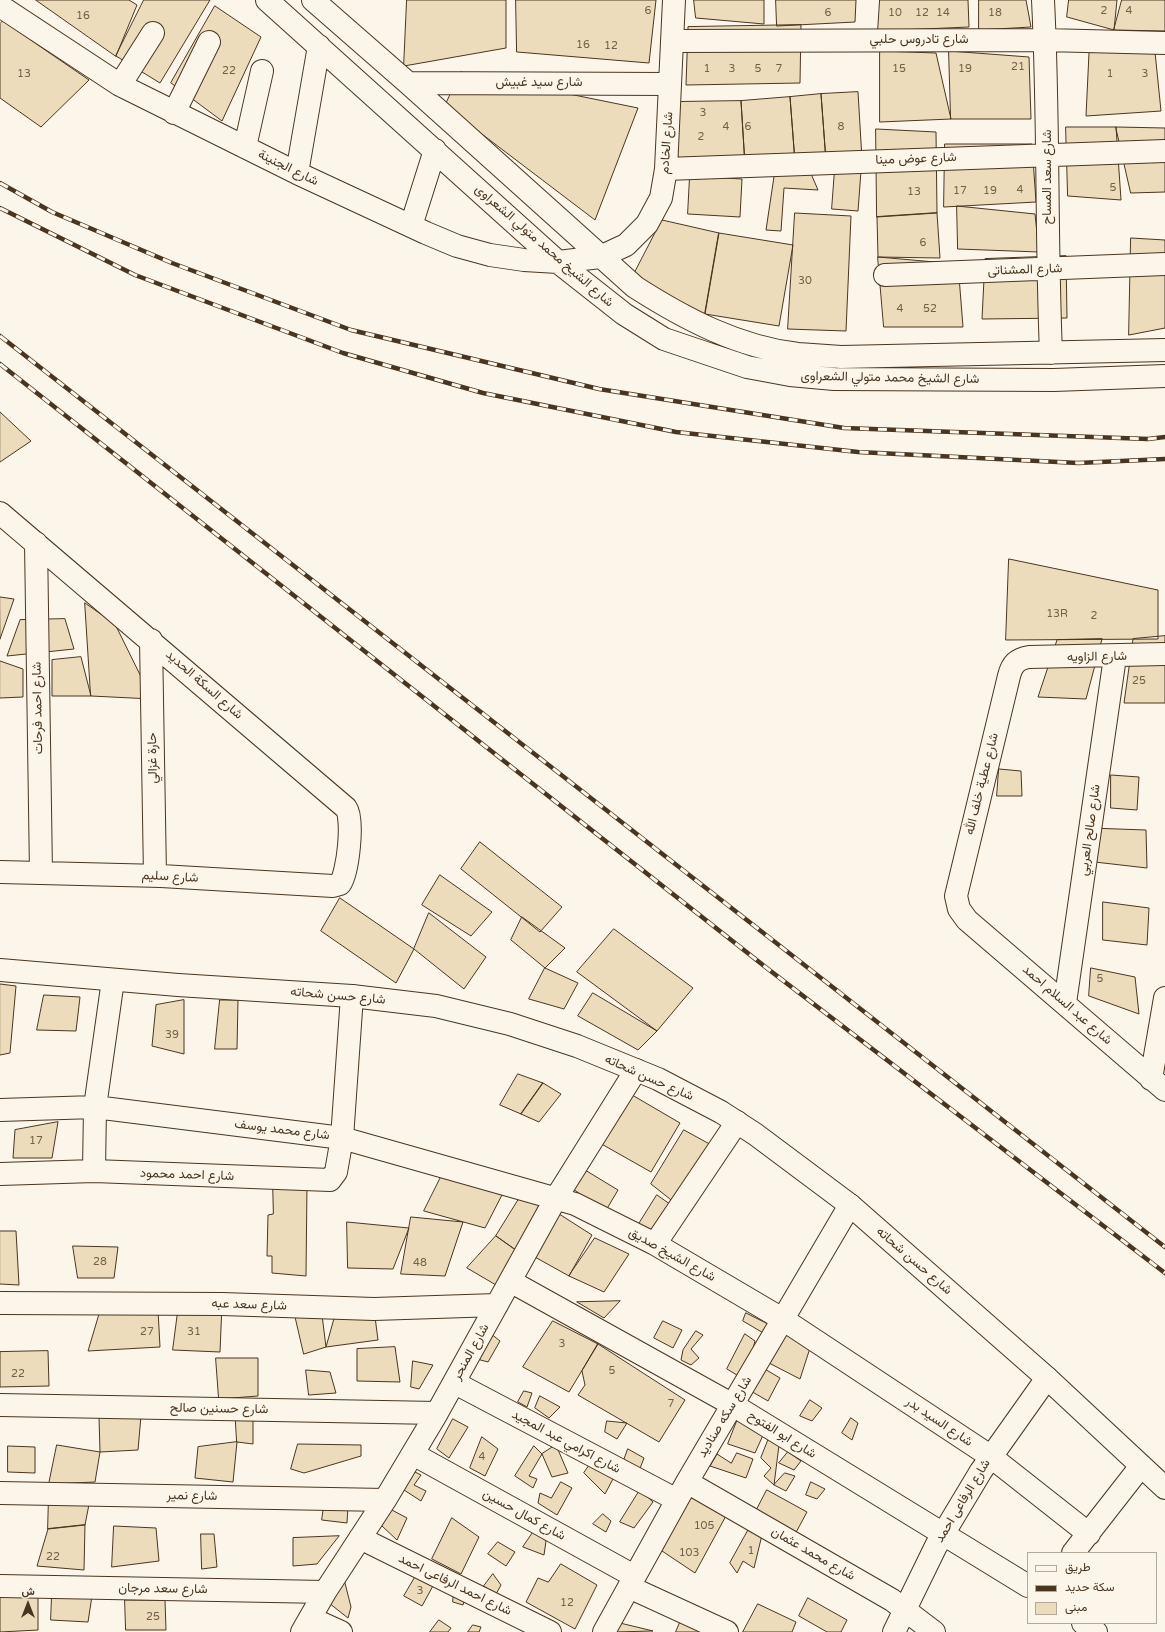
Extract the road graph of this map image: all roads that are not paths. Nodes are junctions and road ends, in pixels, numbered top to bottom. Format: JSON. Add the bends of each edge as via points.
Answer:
{"nodes":[{"id":1,"x":267,"y":0,"type":"edge"},
{"id":2,"x":313,"y":0,"type":"edge"},
{"id":3,"x":674,"y":0,"type":"edge"},
{"id":4,"x":1044,"y":0,"type":"edge"},
{"id":5,"x":0,"y":6,"type":"edge"},
{"id":6,"x":153,"y":33,"type":"dead end"},
{"id":7,"x":1045,"y":40,"type":"junction"},
{"id":8,"x":672,"y":41,"type":"junction"},
{"id":9,"x":209,"y":42,"type":"dead end"},
{"id":10,"x":1165,"y":43,"type":"edge"},
{"id":11,"x":319,"y":46,"type":"junction"},
{"id":12,"x":262,"y":71,"type":"dead end"},
{"id":13,"x":408,"y":83,"type":"junction"},
{"id":14,"x":670,"y":84,"type":"junction"},
{"id":15,"x":120,"y":85,"type":"junction"},
{"id":16,"x":174,"y":112,"type":"junction"},
{"id":17,"x":245,"y":147,"type":"junction"},
{"id":18,"x":435,"y":150,"type":"junction"},
{"id":19,"x":1165,"y":151,"type":"edge"},
{"id":20,"x":1048,"y":154,"type":"junction"},
{"id":21,"x":666,"y":169,"type":"junction"},
{"id":22,"x":297,"y":173,"type":"junction"},
{"id":23,"x":410,"y":226,"type":"junction"},
{"id":24,"x":600,"y":257,"type":"junction"},
{"id":25,"x":558,"y":262,"type":"junction"},
{"id":26,"x":1165,"y":264,"type":"edge"},
{"id":27,"x":1048,"y":270,"type":"junction"},
{"id":28,"x":885,"y":275,"type":"dead end"},
{"id":29,"x":1165,"y":350,"type":"edge"},
{"id":30,"x":1050,"y":353,"type":"junction"},
{"id":31,"x":1165,"y":376,"type":"edge"},
{"id":32,"x":0,"y":513,"type":"edge"},
{"id":33,"x":36,"y":543,"type":"junction"},
{"id":34,"x":151,"y":640,"type":"junction"},
{"id":35,"x":1165,"y":654,"type":"edge"},
{"id":36,"x":1029,"y":657,"type":"joint"},
{"id":37,"x":1115,"y":657,"type":"junction"},
{"id":38,"x":0,"y":872,"type":"edge"},
{"id":39,"x":41,"y":873,"type":"junction"},
{"id":40,"x":155,"y":876,"type":"junction"},
{"id":41,"x":340,"y":884,"type":"joint"},
{"id":42,"x":967,"y":920,"type":"joint"},
{"id":43,"x":0,"y":970,"type":"edge"},
{"id":44,"x":113,"y":980,"type":"junction"},
{"id":45,"x":352,"y":996,"type":"junction"},
{"id":46,"x":1165,"y":998,"type":"edge"},
{"id":47,"x":1065,"y":1003,"type":"junction"},
{"id":48,"x":636,"y":1070,"type":"junction"},
{"id":49,"x":1158,"y":1084,"type":"edge"},
{"id":50,"x":95,"y":1107,"type":"junction"},
{"id":51,"x":0,"y":1110,"type":"edge"},
{"id":52,"x":737,"y":1122,"type":"junction"},
{"id":53,"x":342,"y":1138,"type":"junction"},
{"id":54,"x":94,"y":1171,"type":"junction"},
{"id":55,"x":0,"y":1174,"type":"edge"},
{"id":56,"x":556,"y":1198,"type":"junction"},
{"id":57,"x":850,"y":1205,"type":"junction"},
{"id":58,"x":655,"y":1244,"type":"junction"},
{"id":59,"x":510,"y":1281,"type":"junction"},
{"id":60,"x":0,"y":1303,"type":"edge"},
{"id":61,"x":497,"y":1305,"type":"junction"},
{"id":62,"x":784,"y":1320,"type":"junction"},
{"id":63,"x":1047,"y":1378,"type":"junction"},
{"id":64,"x":455,"y":1383,"type":"junction"},
{"id":65,"x":733,"y":1404,"type":"junction"},
{"id":66,"x":0,"y":1405,"type":"edge"},
{"id":67,"x":438,"y":1413,"type":"junction"},
{"id":68,"x":413,"y":1454,"type":"junction"},
{"id":69,"x":990,"y":1456,"type":"junction"},
{"id":70,"x":1141,"y":1466,"type":"junction"},
{"id":71,"x":1165,"y":1488,"type":"edge"},
{"id":72,"x":682,"y":1491,"type":"junction"},
{"id":73,"x":0,"y":1493,"type":"edge"},
{"id":74,"x":385,"y":1500,"type":"junction"},
{"id":75,"x":943,"y":1534,"type":"junction"},
{"id":76,"x":1089,"y":1534,"type":"junction"},
{"id":77,"x":360,"y":1538,"type":"junction"},
{"id":78,"x":1074,"y":1552,"type":"edge"},
{"id":79,"x":632,"y":1581,"type":"junction"},
{"id":80,"x":1027,"y":1585,"type":"edge"},
{"id":81,"x":0,"y":1586,"type":"edge"},
{"id":82,"x":325,"y":1592,"type":"junction"},
{"id":83,"x":906,"y":1610,"type":"junction"},
{"id":84,"x":1084,"y":1624,"type":"edge"},
{"id":85,"x":306,"y":1625,"type":"edge"},
{"id":86,"x":341,"y":1632,"type":"edge"},
{"id":87,"x":550,"y":1632,"type":"edge"},
{"id":88,"x":604,"y":1632,"type":"edge"},
{"id":89,"x":727,"y":1632,"type":"edge"},
{"id":90,"x":894,"y":1632,"type":"edge"},
{"id":91,"x":934,"y":1632,"type":"edge"},
{"id":92,"x":1096,"y":1632,"type":"edge"}],
"edges":[{"from":1,"to":11,"type":"street","name":"شارع الشيخ محمد متولي الشعراوى"},
{"from":2,"to":13,"type":"street","name":"شارع الشيخ محمد متولي الشعراوى"},
{"from":3,"to":8,"type":"street","name":"شارع الخادم"},
{"from":4,"to":7,"type":"street","name":"شارع سعد المساح"},
{"from":5,"to":15,"type":"street","name":"شارع الجنينة"},
{"from":6,"to":15,"type":"street"},
{"from":7,"to":8,"type":"street","name":"شارع تادروس حلبي"},
{"from":7,"to":10,"type":"street","name":"شارع تادروس حلبي"},
{"from":7,"to":20,"type":"street","name":"شارع سعد المساح"},
{"from":8,"to":14,"type":"street","name":"شارع الخادم"},
{"from":9,"to":16,"type":"street"},
{"from":11,"to":18,"type":"street","name":"شارع الشيخ محمد متولي الشعراوى"},
{"from":11,"to":22,"type":"street"},
{"from":12,"to":17,"type":"street"},
{"from":13,"to":14,"type":"street","name":"شارع سيد غبيش"},
{"from":13,"to":24,"type":"street","name":"شارع الشيخ محمد متولي الشعراوى"},
{"from":14,"to":21,"type":"street","name":"شارع الخادم"},
{"from":15,"to":16,"type":"street","name":"شارع الجنينة"},
{"from":16,"to":17,"type":"street","name":"شارع الجنينة"},
{"from":17,"to":22,"type":"street","name":"شارع الجنينة"},
{"from":18,"to":23,"type":"street"},
{"from":18,"to":25,"type":"street","name":"شارع الشيخ محمد متولي الشعراوى"},
{"from":19,"to":20,"type":"street","name":"شارع عوض مينا"},
{"from":20,"to":21,"type":"street","name":"شارع عوض مينا"},
{"from":20,"to":27,"type":"street","name":"شارع سعد المساح"},
{"from":21,"to":24,"type":"street","name":"شارع الخادم","via":[[661,198],[647,224],[626,244]]},
{"from":22,"to":23,"type":"street","name":"شارع الجنينة"},
{"from":23,"to":25,"type":"street","name":"شارع الجنينة","via":[[457,246],[490,255]]},
{"from":24,"to":25,"type":"street","name":"شارع الجنينة"},
{"from":24,"to":30,"type":"street","name":"شارع الشيخ محمد متولي الشعراوى","via":[[635,287],[698,324],[754,344],[797,354],[841,357]]},
{"from":25,"to":31,"type":"street","name":"شارع الشيخ محمد متولي الشعراوى","via":[[624,314],[664,339],[747,367],[790,376],[834,379],[1054,380]]},
{"from":26,"to":27,"type":"street","name":"شارع المشناتى"},
{"from":27,"to":28,"type":"street","name":"شارع المشناتى"},
{"from":27,"to":30,"type":"street","name":"شارع سعد المساح"},
{"from":29,"to":30,"type":"street","name":"شارع الشيخ محمد متولي الشعراوى"},
{"from":32,"to":33,"type":"street","name":"شارع السكة الحديد"},
{"from":33,"to":34,"type":"street","name":"شارع السكة الحديد"},
{"from":33,"to":39,"type":"street","name":"شارع احمد فرحات"},
{"from":34,"to":40,"type":"street","name":"حارة غزالي"},
{"from":34,"to":41,"type":"street","name":"شارع السكة الحديد","via":[[346,808],[350,818],[344,879]]},
{"from":35,"to":37,"type":"street","name":"شارع الزاويه"},
{"from":36,"to":37,"type":"street","name":"شارع الزاويه"},
{"from":36,"to":42,"type":"street","name":"شارع عطية خلف الله","via":[[1021,658],[1011,668],[958,883],[956,896],[959,909]]},
{"from":37,"to":47,"type":"street","name":"شارع صالح العربي"},
{"from":38,"to":39,"type":"street","name":"شارع سليم"},
{"from":39,"to":40,"type":"street","name":"شارع سليم"},
{"from":40,"to":41,"type":"street","name":"شارع سليم","via":[[322,886]]},
{"from":42,"to":47,"type":"street","name":"شارع عبد السلام احمد"},
{"from":43,"to":44,"type":"street","name":"شارع حسن شحاته"},
{"from":44,"to":45,"type":"street","name":"شارع حسن شحاته"},
{"from":44,"to":50,"type":"street"},
{"from":45,"to":48,"type":"street","name":"شارع حسن شحاته","via":[[436,1006],[510,1024],[577,1046]]},
{"from":45,"to":53,"type":"street"},
{"from":46,"to":49,"type":"street"},
{"from":47,"to":49,"type":"street","name":"شارع عبد السلام احمد"},
{"from":48,"to":52,"type":"street","name":"شارع حسن شحاته","via":[[658,1079]]},
{"from":48,"to":56,"type":"street","name":"شارع المنحر"},
{"from":50,"to":51,"type":"street","name":"شارع محمد يوسف"},
{"from":50,"to":53,"type":"street","name":"شارع محمد يوسف"},
{"from":50,"to":54,"type":"street"},
{"from":52,"to":57,"type":"street","name":"شارع حسن شحاته"},
{"from":52,"to":58,"type":"street"},
{"from":53,"to":54,"type":"street","name":"شارع احمد محمود","via":[[336,1172],[330,1180]]},
{"from":53,"to":56,"type":"street","name":"شارع محمد يوسف"},
{"from":54,"to":55,"type":"street","name":"شارع احمد محمود"},
{"from":56,"to":58,"type":"street","name":"شارع الشيخ صديق","via":[[575,1204]]},
{"from":56,"to":59,"type":"street","name":"شارع المنحر"},
{"from":57,"to":62,"type":"street","name":"شارع سكه صناديد"},
{"from":57,"to":63,"type":"street","name":"شارع حسن شحاته"},
{"from":58,"to":62,"type":"street","name":"شارع الشيخ صديق"},
{"from":59,"to":61,"type":"street","name":"شارع المنحر"},
{"from":59,"to":65,"type":"street","name":"شارع ابو الفتوح"},
{"from":60,"to":61,"type":"street","name":"شارع سعد عبه","via":[[222,1304],[374,1309]]},
{"from":61,"to":64,"type":"street","name":"شارع المنحر"},
{"from":62,"to":65,"type":"street","name":"شارع سكه صناديد"},
{"from":62,"to":69,"type":"street","name":"شارع السيد بدر"},
{"from":63,"to":69,"type":"street","name":"شارع الرفاعى احمد"},
{"from":63,"to":70,"type":"street","name":"شارع حسن شحاته"},
{"from":64,"to":67,"type":"street","name":"شارع المنحر"},
{"from":64,"to":72,"type":"street","name":"شارع اكرامي عبد المجيد"},
{"from":65,"to":72,"type":"street","name":"شارع سكه صناديد"},
{"from":65,"to":75,"type":"street","name":"شارع ابو الفتوح"},
{"from":66,"to":67,"type":"street","name":"شارع حسنين صالح"},
{"from":67,"to":68,"type":"street","name":"شارع المنحر"},
{"from":68,"to":74,"type":"street","name":"شارع المنحر"},
{"from":68,"to":79,"type":"street","name":"شارع كمال حسين"},
{"from":69,"to":75,"type":"street","name":"شارع الرفاعى احمد"},
{"from":69,"to":76,"type":"street","name":"شارع السيد بدر"},
{"from":70,"to":71,"type":"street","name":"شارع حسن شحاته"},
{"from":70,"to":76,"type":"street"},
{"from":72,"to":79,"type":"street","name":"شارع سكه صناديد"},
{"from":72,"to":83,"type":"street","name":"شارع محمد عثمان","via":[[892,1600]]},
{"from":73,"to":74,"type":"street","name":"شارع نمير"},
{"from":74,"to":77,"type":"street","name":"شارع المنحر"},
{"from":75,"to":80,"type":"street","name":"شارع ابو الفتوح"},
{"from":75,"to":83,"type":"street","name":"شارع الرفاعى احمد"},
{"from":76,"to":78,"type":"street"},
{"from":77,"to":82,"type":"street","name":"شارع المنحر"},
{"from":77,"to":87,"type":"street","name":"شارع احمد الرفاعى احمد"},
{"from":79,"to":88,"type":"street","name":"شارع سكه صناديد"},
{"from":79,"to":89,"type":"street","name":"شارع كمال حسين"},
{"from":81,"to":82,"type":"street","name":"شارع سعد مرجان"},
{"from":82,"to":85,"type":"street","name":"شارع المنحر"},
{"from":83,"to":90,"type":"street","name":"شارع الرفاعى احمد"},
{"from":83,"to":91,"type":"street","name":"شارع محمد عثمان"},
{"from":84,"to":92,"type":"street"},
{"from":85,"to":86,"type":"street"}]}
